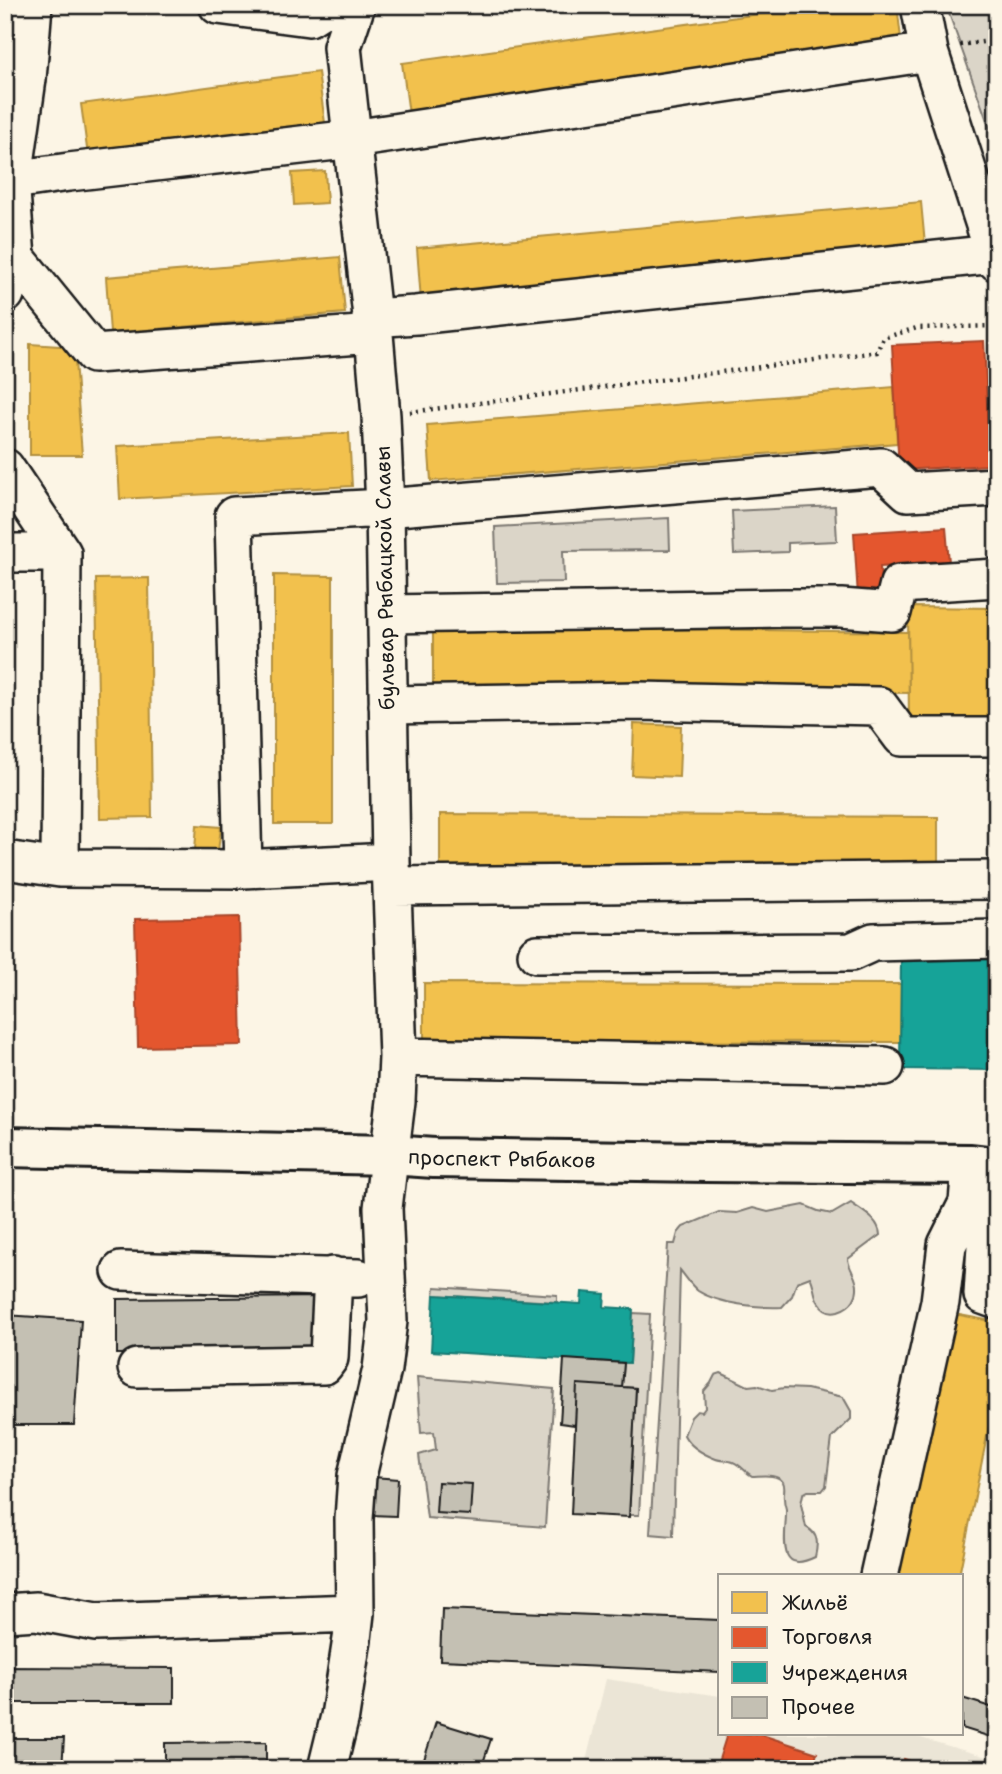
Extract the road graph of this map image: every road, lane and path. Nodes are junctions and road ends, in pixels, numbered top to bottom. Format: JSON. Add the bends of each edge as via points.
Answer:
{"nodes":[{"id":1,"x":33,"y":5,"type":"edge"},
{"id":2,"x":218,"y":5,"type":"edge"},
{"id":3,"x":328,"y":5,"type":"edge"},
{"id":4,"x":356,"y":5,"type":"edge"},
{"id":5,"x":920,"y":5,"type":"edge"},
{"id":6,"x":929,"y":52,"type":"junction"},
{"id":7,"x":353,"y":139,"type":"junction"},
{"id":8,"x":13,"y":180,"type":"junction"},
{"id":9,"x":16,"y":258,"type":"junction"},
{"id":10,"x":995,"y":258,"type":"edge"},
{"id":11,"x":5,"y":294,"type":"edge"},
{"id":12,"x":372,"y":326,"type":"junction"},
{"id":13,"x":997,"y":326,"type":"edge"},
{"id":14,"x":381,"y":416,"type":"junction"},
{"id":15,"x":5,"y":468,"type":"edge"},
{"id":16,"x":997,"y":487,"type":"edge"},
{"id":17,"x":385,"y":508,"type":"junction"},
{"id":18,"x":5,"y":553,"type":"edge"},
{"id":19,"x":62,"y":553,"type":"junction"},
{"id":20,"x":997,"y":578,"type":"edge"},
{"id":21,"x":387,"y":614,"type":"junction"},
{"id":22,"x":388,"y":705,"type":"junction"},
{"id":23,"x":997,"y":737,"type":"edge"},
{"id":24,"x":5,"y":860,"type":"edge"},
{"id":25,"x":60,"y":868,"type":"junction"},
{"id":26,"x":243,"y":870,"type":"junction"},
{"id":27,"x":392,"y":874,"type":"junction"},
{"id":28,"x":997,"y":880,"type":"edge"},
{"id":29,"x":997,"y":939,"type":"edge"},
{"id":30,"x":537,"y":954,"type":"dead end"},
{"id":31,"x":398,"y":1057,"type":"junction"},
{"id":32,"x":885,"y":1066,"type":"dead end"},
{"id":33,"x":5,"y":1147,"type":"edge"},
{"id":34,"x":390,"y":1155,"type":"junction"},
{"id":35,"x":984,"y":1165,"type":"edge"},
{"id":36,"x":968,"y":1203,"type":"junction"},
{"id":37,"x":121,"y":1271,"type":"dead end"},
{"id":38,"x":333,"y":1276,"type":"junction"},
{"id":39,"x":387,"y":1279,"type":"junction"},
{"id":40,"x":997,"y":1300,"type":"edge"},
{"id":41,"x":137,"y":1368,"type":"dead end"},
{"id":42,"x":879,"y":1574,"type":"edge"},
{"id":43,"x":5,"y":1613,"type":"edge"},
{"id":44,"x":355,"y":1613,"type":"junction"},
{"id":45,"x":327,"y":1769,"type":"edge"}],
"edges":[{"from":1,"to":8,"type":"street"},
{"from":2,"to":3,"type":"street","via":[[309,16]]},
{"from":4,"to":7,"type":"street","name":"бульвар Рыбацкой Славы","via":[[342,47]]},
{"from":5,"to":6,"type":"street"},
{"from":6,"to":7,"type":"street"},
{"from":6,"to":10,"type":"street"},
{"from":7,"to":8,"type":"street"},
{"from":7,"to":12,"type":"street","name":"бульвар Рыбацкой Славы"},
{"from":8,"to":9,"type":"street"},
{"from":9,"to":11,"type":"street"},
{"from":9,"to":12,"type":"street","via":[[94,354]]},
{"from":10,"to":12,"type":"street","via":[[443,312]]},
{"from":12,"to":14,"type":"street","name":"бульвар Рыбацкой Славы"},
{"from":13,"to":14,"type":"path","via":[[916,328],[883,338],[877,352]]},
{"from":14,"to":17,"type":"street","name":"бульвар Рыбацкой Славы"},
{"from":15,"to":19,"type":"street"},
{"from":16,"to":17,"type":"street","via":[[908,492],[881,467]]},
{"from":17,"to":21,"type":"street","name":"бульвар Рыбацкой Славы"},
{"from":17,"to":26,"type":"street","via":[[234,516]]},
{"from":18,"to":19,"type":"street"},
{"from":19,"to":25,"type":"street"},
{"from":20,"to":21,"type":"street","via":[[899,584],[892,612],[784,608]]},
{"from":21,"to":22,"type":"street","name":"бульвар Рыбацкой Славы"},
{"from":22,"to":23,"type":"street","via":[[638,701],[879,706],[902,737]]},
{"from":22,"to":27,"type":"street","name":"бульвар Рыбацкой Славы"},
{"from":24,"to":25,"type":"street"},
{"from":25,"to":26,"type":"street"},
{"from":26,"to":27,"type":"street"},
{"from":27,"to":28,"type":"street"},
{"from":27,"to":31,"type":"street","name":"бульвар Рыбацкой Славы"},
{"from":29,"to":30,"type":"street","via":[[873,942],[852,952]]},
{"from":31,"to":32,"type":"street"},
{"from":31,"to":34,"type":"street","name":"бульвар Рыбацкой Славы"},
{"from":33,"to":34,"type":"main road","name":"проспект Рыбаков"},
{"from":34,"to":35,"type":"main road","name":"проспект Рыбаков"},
{"from":34,"to":39,"type":"street","name":"бульвар Рыбацкой Славы","via":[[383,1208]]},
{"from":35,"to":36,"type":"street"},
{"from":36,"to":40,"type":"street","via":[[987,1230],[983,1296]]},
{"from":36,"to":42,"type":"street","via":[[947,1245],[940,1302]]},
{"from":37,"to":38,"type":"street"},
{"from":38,"to":39,"type":"street"},
{"from":38,"to":41,"type":"street","via":[[330,1358],[324,1365]]},
{"from":39,"to":44,"type":"street","name":"бульвар Рыбацкой Славы","via":[[384,1350],[354,1503]]},
{"from":43,"to":44,"type":"street","via":[[36,1611],[96,1622]]},
{"from":44,"to":45,"type":"street","name":"бульвар Рыбацкой Славы"}]}
